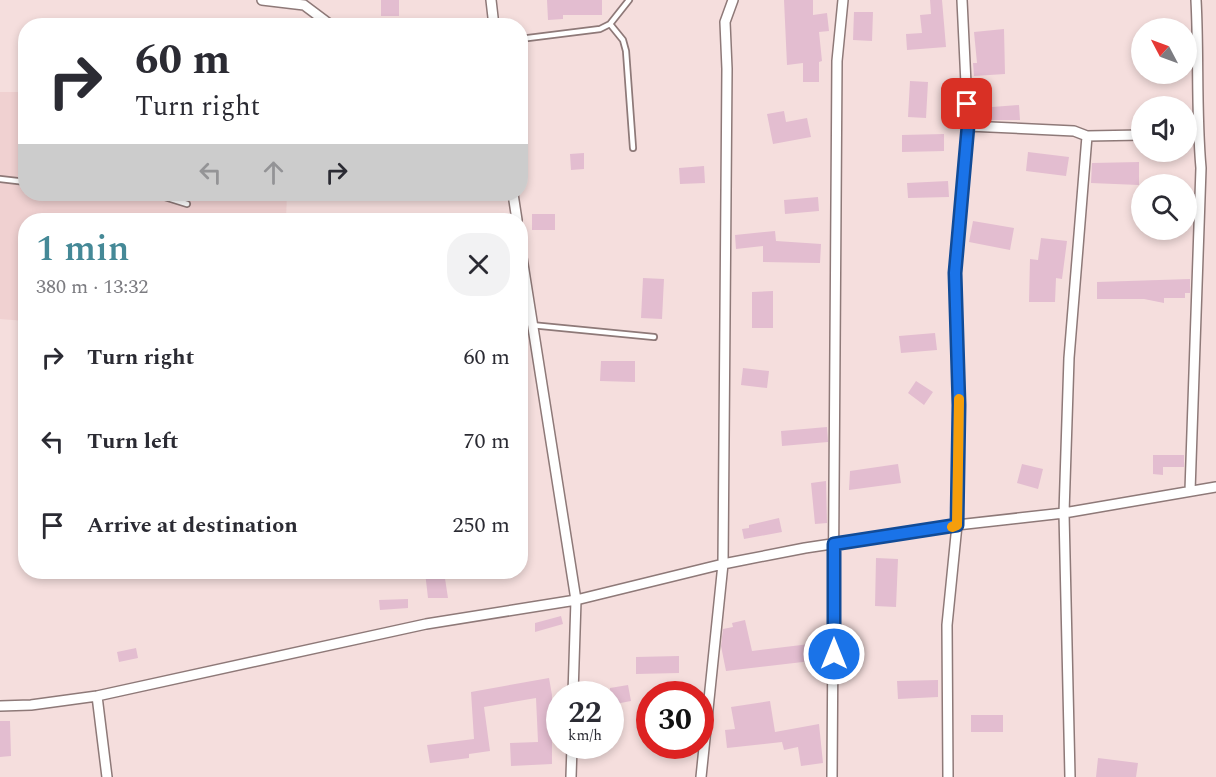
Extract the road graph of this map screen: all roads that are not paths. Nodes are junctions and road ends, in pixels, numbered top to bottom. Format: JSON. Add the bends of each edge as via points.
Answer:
{"nodes":[{"id":1,"x":262,"y":0,"type":"edge"},
{"id":2,"x":491,"y":0,"type":"edge"},
{"id":3,"x":629,"y":0,"type":"edge"},
{"id":4,"x":733,"y":0,"type":"edge"},
{"id":5,"x":843,"y":0,"type":"edge"},
{"id":6,"x":962,"y":0,"type":"edge"},
{"id":7,"x":1196,"y":0,"type":"edge"},
{"id":8,"x":321,"y":18,"type":"edge"},
{"id":9,"x":493,"y":18,"type":"edge"},
{"id":10,"x":610,"y":24,"type":"junction"},
{"id":11,"x":528,"y":38,"type":"edge"},
{"id":12,"x":968,"y":126,"type":"junction"},
{"id":13,"x":1198,"y":132,"type":"joint"},
{"id":14,"x":1131,"y":135,"type":"edge"},
{"id":15,"x":1087,"y":136,"type":"junction"},
{"id":16,"x":633,"y":148,"type":"dead end"},
{"id":17,"x":0,"y":179,"type":"edge"},
{"id":18,"x":18,"y":181,"type":"edge"},
{"id":19,"x":177,"y":201,"type":"edge"},
{"id":20,"x":187,"y":204,"type":"dead end"},
{"id":21,"x":528,"y":304,"type":"edge"},
{"id":22,"x":531,"y":326,"type":"junction"},
{"id":23,"x":654,"y":337,"type":"dead end"},
{"id":24,"x":1216,"y":487,"type":"edge"},
{"id":25,"x":1190,"y":491,"type":"junction"},
{"id":26,"x":1064,"y":513,"type":"junction"},
{"id":27,"x":957,"y":525,"type":"junction"},
{"id":28,"x":834,"y":544,"type":"junction"},
{"id":29,"x":723,"y":564,"type":"junction"},
{"id":30,"x":576,"y":600,"type":"junction"},
{"id":31,"x":573,"y":681,"type":"edge"},
{"id":32,"x":97,"y":696,"type":"junction"},
{"id":33,"x":0,"y":706,"type":"edge"},
{"id":34,"x":572,"y":759,"type":"edge"},
{"id":35,"x":107,"y":777,"type":"edge"},
{"id":36,"x":571,"y":777,"type":"edge"},
{"id":37,"x":701,"y":777,"type":"edge"},
{"id":38,"x":832,"y":777,"type":"edge"},
{"id":39,"x":948,"y":777,"type":"edge"},
{"id":40,"x":1070,"y":777,"type":"edge"}],
"edges":[{"from":1,"to":8,"type":"street","via":[[304,5]]},
{"from":2,"to":9,"type":"street"},
{"from":3,"to":10,"type":"lane"},
{"from":4,"to":29,"type":"street","via":[[725,22]]},
{"from":5,"to":28,"type":"street","via":[[837,61]]},
{"from":6,"to":12,"type":"street"},
{"from":7,"to":13,"type":"street"},
{"from":10,"to":11,"type":"lane","via":[[600,29]]},
{"from":10,"to":16,"type":"lane","via":[[623,40],[626,51]]},
{"from":12,"to":15,"type":"street","via":[[1064,130]]},
{"from":12,"to":27,"type":"street","via":[[955,273]]},
{"from":13,"to":25,"type":"street","via":[[1201,168]]},
{"from":14,"to":15,"type":"street"},
{"from":15,"to":26,"type":"street","via":[[1069,358]]},
{"from":17,"to":18,"type":"lane"},
{"from":19,"to":20,"type":"lane"},
{"from":21,"to":22,"type":"street"},
{"from":22,"to":23,"type":"lane"},
{"from":22,"to":30,"type":"street"},
{"from":24,"to":25,"type":"street"},
{"from":25,"to":26,"type":"street"},
{"from":26,"to":27,"type":"street"},
{"from":26,"to":40,"type":"street"},
{"from":27,"to":28,"type":"street"},
{"from":27,"to":39,"type":"street","via":[[947,625]]},
{"from":28,"to":29,"type":"street"},
{"from":28,"to":38,"type":"street"},
{"from":29,"to":30,"type":"street"},
{"from":29,"to":37,"type":"street"},
{"from":30,"to":31,"type":"street"},
{"from":30,"to":32,"type":"street","via":[[426,624]]},
{"from":32,"to":33,"type":"street"},
{"from":32,"to":35,"type":"street"},
{"from":34,"to":36,"type":"street"}]}
